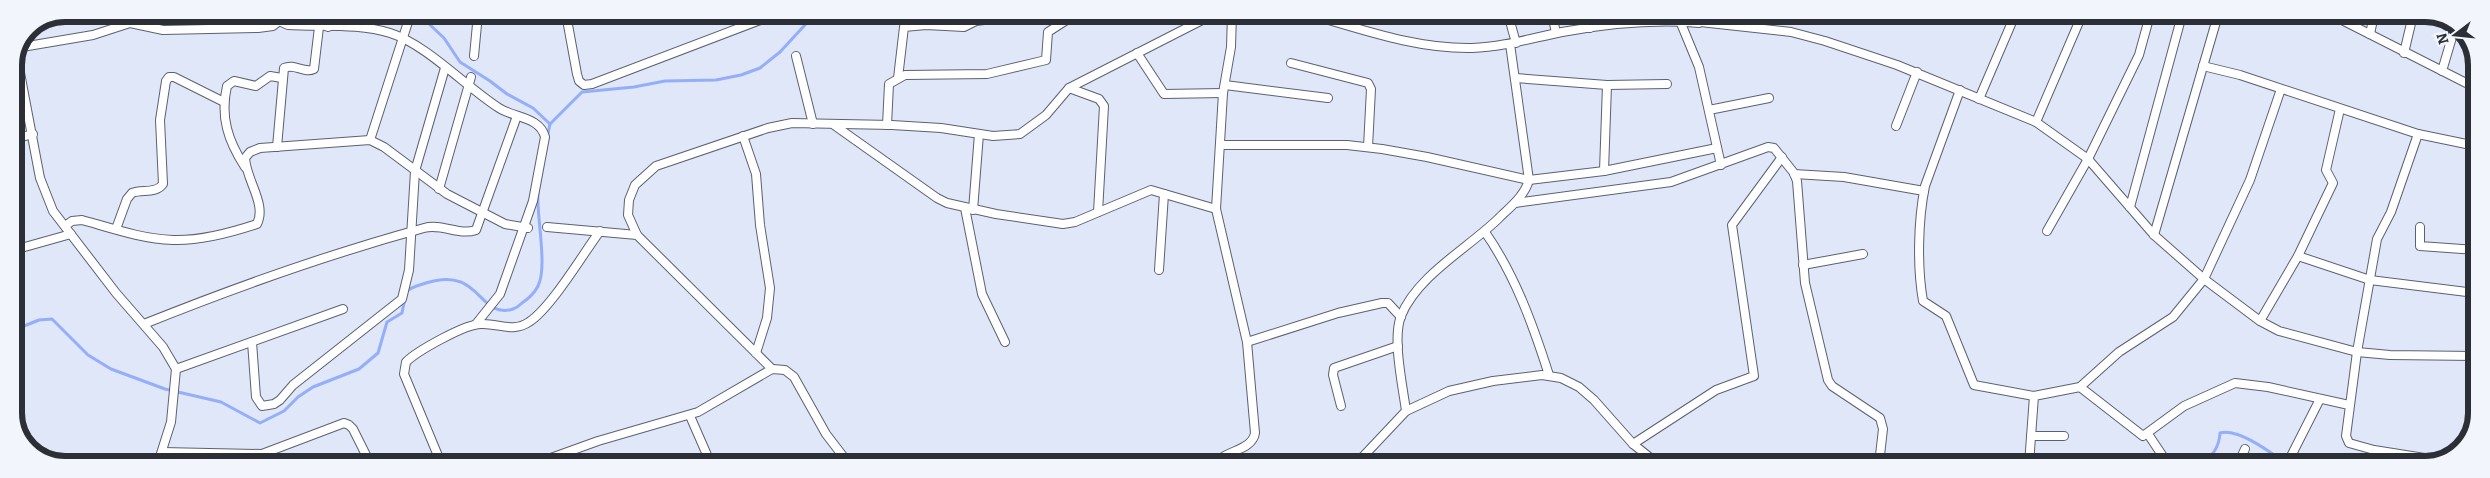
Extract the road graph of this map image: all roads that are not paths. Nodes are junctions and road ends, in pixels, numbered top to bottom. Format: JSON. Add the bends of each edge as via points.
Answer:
{"nodes":[{"id":1,"x":279,"y":22,"type":"joint"},
{"id":2,"x":329,"y":22,"type":"edge"},
{"id":3,"x":408,"y":22,"type":"dead end"},
{"id":4,"x":477,"y":22,"type":"edge"},
{"id":5,"x":567,"y":22,"type":"edge"},
{"id":6,"x":755,"y":22,"type":"edge"},
{"id":7,"x":974,"y":22,"type":"edge"},
{"id":8,"x":1064,"y":22,"type":"edge"},
{"id":9,"x":1198,"y":22,"type":"edge"},
{"id":10,"x":1232,"y":22,"type":"edge"},
{"id":11,"x":1336,"y":22,"type":"edge"},
{"id":12,"x":1509,"y":22,"type":"edge"},
{"id":13,"x":1554,"y":22,"type":"edge"},
{"id":14,"x":1590,"y":22,"type":"edge"},
{"id":15,"x":1667,"y":22,"type":"edge"},
{"id":16,"x":1680,"y":22,"type":"edge"},
{"id":17,"x":1725,"y":22,"type":"edge"},
{"id":18,"x":2012,"y":22,"type":"edge"},
{"id":19,"x":2079,"y":22,"type":"edge"},
{"id":20,"x":2148,"y":22,"type":"edge"},
{"id":21,"x":2180,"y":22,"type":"edge"},
{"id":22,"x":2216,"y":22,"type":"edge"},
{"id":23,"x":2346,"y":22,"type":"edge"},
{"id":24,"x":2373,"y":22,"type":"edge"},
{"id":25,"x":2411,"y":22,"type":"edge"},
{"id":26,"x":319,"y":27,"type":"junction"},
{"id":27,"x":328,"y":28,"type":"junction"},
{"id":28,"x":1590,"y":28,"type":"junction"},
{"id":29,"x":1556,"y":33,"type":"junction"},
{"id":30,"x":2453,"y":33,"type":"edge"},
{"id":31,"x":2370,"y":34,"type":"junction"},
{"id":32,"x":404,"y":38,"type":"junction"},
{"id":33,"x":1513,"y":43,"type":"junction"},
{"id":34,"x":28,"y":45,"type":"edge"},
{"id":35,"x":1137,"y":53,"type":"junction"},
{"id":36,"x":2404,"y":53,"type":"junction"},
{"id":37,"x":474,"y":56,"type":"dead end"},
{"id":38,"x":796,"y":56,"type":"dead end"},
{"id":39,"x":1291,"y":62,"type":"dead end"},
{"id":40,"x":2203,"y":66,"type":"junction"},
{"id":41,"x":445,"y":68,"type":"junction"},
{"id":42,"x":2442,"y":71,"type":"junction"},
{"id":43,"x":1917,"y":72,"type":"junction"},
{"id":44,"x":471,"y":77,"type":"dead end"},
{"id":45,"x":282,"y":78,"type":"junction"},
{"id":46,"x":898,"y":78,"type":"junction"},
{"id":47,"x":1515,"y":78,"type":"junction"},
{"id":48,"x":22,"y":81,"type":"edge"},
{"id":49,"x":1224,"y":84,"type":"junction"},
{"id":50,"x":1667,"y":84,"type":"dead end"},
{"id":51,"x":2467,"y":84,"type":"edge"},
{"id":52,"x":1607,"y":85,"type":"junction"},
{"id":53,"x":468,"y":87,"type":"junction"},
{"id":54,"x":1069,"y":88,"type":"junction"},
{"id":55,"x":2281,"y":89,"type":"junction"},
{"id":56,"x":1960,"y":90,"type":"junction"},
{"id":57,"x":1223,"y":93,"type":"junction"},
{"id":58,"x":1328,"y":98,"type":"dead end"},
{"id":59,"x":1769,"y":98,"type":"dead end"},
{"id":60,"x":1979,"y":99,"type":"junction"},
{"id":61,"x":224,"y":102,"type":"junction"},
{"id":62,"x":2340,"y":109,"type":"junction"},
{"id":63,"x":1709,"y":110,"type":"junction"},
{"id":64,"x":516,"y":116,"type":"junction"},
{"id":65,"x":2036,"y":122,"type":"junction"},
{"id":66,"x":813,"y":124,"type":"junction"},
{"id":67,"x":834,"y":125,"type":"junction"},
{"id":68,"x":887,"y":125,"type":"junction"},
{"id":69,"x":1896,"y":126,"type":"dead end"},
{"id":70,"x":33,"y":134,"type":"junction"},
{"id":71,"x":979,"y":134,"type":"junction"},
{"id":72,"x":2418,"y":134,"type":"junction"},
{"id":73,"x":22,"y":136,"type":"edge"},
{"id":74,"x":743,"y":136,"type":"junction"},
{"id":75,"x":370,"y":140,"type":"junction"},
{"id":76,"x":1220,"y":144,"type":"junction"},
{"id":77,"x":2467,"y":144,"type":"edge"},
{"id":78,"x":277,"y":147,"type":"junction"},
{"id":79,"x":1368,"y":147,"type":"junction"},
{"id":80,"x":1718,"y":148,"type":"junction"},
{"id":81,"x":1782,"y":157,"type":"junction"},
{"id":82,"x":2088,"y":159,"type":"junction"},
{"id":83,"x":1722,"y":165,"type":"junction"},
{"id":84,"x":245,"y":169,"type":"junction"},
{"id":85,"x":415,"y":171,"type":"junction"},
{"id":86,"x":1604,"y":171,"type":"junction"},
{"id":87,"x":1794,"y":174,"type":"junction"},
{"id":88,"x":1529,"y":180,"type":"junction"},
{"id":89,"x":438,"y":189,"type":"junction"},
{"id":90,"x":1924,"y":191,"type":"junction"},
{"id":91,"x":1164,"y":194,"type":"junction"},
{"id":92,"x":1515,"y":203,"type":"junction"},
{"id":93,"x":2130,"y":207,"type":"junction"},
{"id":94,"x":965,"y":208,"type":"junction"},
{"id":95,"x":973,"y":210,"type":"junction"},
{"id":96,"x":1216,"y":210,"type":"junction"},
{"id":97,"x":1098,"y":212,"type":"junction"},
{"id":98,"x":483,"y":213,"type":"junction"},
{"id":99,"x":65,"y":226,"type":"junction"},
{"id":100,"x":547,"y":226,"type":"dead end"},
{"id":101,"x":2420,"y":227,"type":"dead end"},
{"id":102,"x":525,"y":228,"type":"junction"},
{"id":103,"x":116,"y":229,"type":"junction"},
{"id":104,"x":412,"y":231,"type":"junction"},
{"id":105,"x":600,"y":231,"type":"junction"},
{"id":106,"x":2047,"y":231,"type":"dead end"},
{"id":107,"x":1484,"y":232,"type":"junction"},
{"id":108,"x":71,"y":234,"type":"junction"},
{"id":109,"x":637,"y":235,"type":"junction"},
{"id":110,"x":2154,"y":235,"type":"junction"},
{"id":111,"x":23,"y":248,"type":"edge"},
{"id":112,"x":2468,"y":249,"type":"edge"},
{"id":113,"x":1863,"y":254,"type":"dead end"},
{"id":114,"x":2298,"y":256,"type":"junction"},
{"id":115,"x":1803,"y":265,"type":"junction"},
{"id":116,"x":1159,"y":270,"type":"dead end"},
{"id":117,"x":2204,"y":279,"type":"junction"},
{"id":118,"x":2370,"y":280,"type":"junction"},
{"id":119,"x":2468,"y":292,"type":"edge"},
{"id":120,"x":343,"y":309,"type":"dead end"},
{"id":121,"x":1401,"y":316,"type":"junction"},
{"id":122,"x":2260,"y":321,"type":"junction"},
{"id":123,"x":144,"y":324,"type":"junction"},
{"id":124,"x":476,"y":324,"type":"junction"},
{"id":125,"x":252,"y":342,"type":"junction"},
{"id":126,"x":1005,"y":342,"type":"dead end"},
{"id":127,"x":1247,"y":342,"type":"junction"},
{"id":128,"x":1398,"y":346,"type":"junction"},
{"id":129,"x":2356,"y":352,"type":"junction"},
{"id":130,"x":756,"y":353,"type":"junction"},
{"id":131,"x":2468,"y":356,"type":"edge"},
{"id":132,"x":176,"y":369,"type":"junction"},
{"id":133,"x":772,"y":369,"type":"junction"},
{"id":134,"x":1549,"y":375,"type":"junction"},
{"id":135,"x":2080,"y":387,"type":"junction"},
{"id":136,"x":2034,"y":396,"type":"junction"},
{"id":137,"x":2320,"y":398,"type":"junction"},
{"id":138,"x":2350,"y":405,"type":"junction"},
{"id":139,"x":1341,"y":406,"type":"dead end"},
{"id":140,"x":1406,"y":411,"type":"junction"},
{"id":141,"x":690,"y":416,"type":"junction"},
{"id":142,"x":2148,"y":434,"type":"junction"},
{"id":143,"x":2031,"y":436,"type":"junction"},
{"id":144,"x":2064,"y":436,"type":"dead end"},
{"id":145,"x":1633,"y":444,"type":"junction"},
{"id":146,"x":2245,"y":449,"type":"dead end"},
{"id":147,"x":162,"y":452,"type":"junction"},
{"id":148,"x":160,"y":456,"type":"edge"},
{"id":149,"x":366,"y":456,"type":"edge"},
{"id":150,"x":438,"y":456,"type":"edge"},
{"id":151,"x":563,"y":456,"type":"edge"},
{"id":152,"x":708,"y":456,"type":"edge"},
{"id":153,"x":843,"y":456,"type":"edge"},
{"id":154,"x":1222,"y":456,"type":"edge"},
{"id":155,"x":1364,"y":456,"type":"edge"},
{"id":156,"x":1648,"y":456,"type":"edge"},
{"id":157,"x":1880,"y":456,"type":"edge"},
{"id":158,"x":2030,"y":456,"type":"edge"},
{"id":159,"x":2163,"y":456,"type":"edge"},
{"id":160,"x":2242,"y":456,"type":"edge"},
{"id":161,"x":2291,"y":456,"type":"edge"},
{"id":162,"x":2399,"y":456,"type":"edge"}],
"edges":[{"from":1,"to":26,"type":"street"},
{"from":1,"to":34,"type":"street","via":[[266,27],[162,30],[130,23],[93,34]]},
{"from":2,"to":27,"type":"street"},
{"from":3,"to":32,"type":"street"},
{"from":4,"to":37,"type":"street"},
{"from":5,"to":6,"type":"street","via":[[577,74],[584,85]]},
{"from":7,"to":46,"type":"street","via":[[964,27],[926,24],[904,27]]},
{"from":8,"to":46,"type":"street","via":[[1048,32],[1046,60],[987,74],[905,75]]},
{"from":9,"to":35,"type":"street"},
{"from":10,"to":49,"type":"street"},
{"from":11,"to":33,"type":"street","via":[[1429,45],[1472,48]]},
{"from":12,"to":33,"type":"street"},
{"from":13,"to":29,"type":"street"},
{"from":14,"to":28,"type":"street"},
{"from":15,"to":28,"type":"street"},
{"from":16,"to":63,"type":"street","via":[[1699,67]]},
{"from":17,"to":43,"type":"street","via":[[1791,32]]},
{"from":18,"to":60,"type":"street"},
{"from":19,"to":65,"type":"street"},
{"from":20,"to":82,"type":"street","via":[[2139,55]]},
{"from":21,"to":93,"type":"street"},
{"from":22,"to":40,"type":"street"},
{"from":23,"to":31,"type":"street"},
{"from":24,"to":31,"type":"street"},
{"from":25,"to":36,"type":"street"},
{"from":26,"to":27,"type":"street"},
{"from":26,"to":45,"type":"street","via":[[314,69],[306,71],[287,66]]},
{"from":27,"to":32,"type":"street","via":[[377,29]]},
{"from":28,"to":29,"type":"street"},
{"from":29,"to":33,"type":"street"},
{"from":30,"to":42,"type":"street"},
{"from":31,"to":36,"type":"street"},
{"from":32,"to":41,"type":"street"},
{"from":32,"to":75,"type":"street"},
{"from":33,"to":47,"type":"street"},
{"from":35,"to":54,"type":"street"},
{"from":35,"to":57,"type":"street","via":[[1164,94]]},
{"from":36,"to":42,"type":"street"},
{"from":38,"to":66,"type":"street"},
{"from":39,"to":79,"type":"street","via":[[1368,83],[1371,90]]},
{"from":40,"to":55,"type":"street"},
{"from":40,"to":110,"type":"street"},
{"from":41,"to":53,"type":"street"},
{"from":41,"to":85,"type":"street"},
{"from":42,"to":51,"type":"street"},
{"from":43,"to":56,"type":"street"},
{"from":43,"to":69,"type":"street"},
{"from":44,"to":53,"type":"street"},
{"from":45,"to":61,"type":"street","via":[[270,76],[256,86],[230,82]]},
{"from":45,"to":78,"type":"street"},
{"from":46,"to":68,"type":"street","via":[[889,84]]},
{"from":47,"to":52,"type":"street"},
{"from":47,"to":88,"type":"street"},
{"from":48,"to":70,"type":"street"},
{"from":49,"to":57,"type":"street"},
{"from":49,"to":58,"type":"street"},
{"from":50,"to":52,"type":"street"},
{"from":52,"to":86,"type":"street"},
{"from":53,"to":64,"type":"street"},
{"from":53,"to":89,"type":"street"},
{"from":54,"to":71,"type":"street","via":[[1046,115],[1020,134]]},
{"from":54,"to":97,"type":"street","via":[[1099,99],[1104,106]]},
{"from":55,"to":62,"type":"street"},
{"from":55,"to":117,"type":"street","via":[[2250,180]]},
{"from":56,"to":60,"type":"street"},
{"from":56,"to":90,"type":"street"},
{"from":57,"to":76,"type":"street"},
{"from":59,"to":63,"type":"street"},
{"from":60,"to":65,"type":"street"},
{"from":61,"to":84,"type":"street","via":[[229,139]]},
{"from":61,"to":103,"type":"street","via":[[174,77],[169,78],[160,120],[163,184],[160,189],[132,193]]},
{"from":62,"to":72,"type":"street"},
{"from":62,"to":114,"type":"street","via":[[2326,170],[2333,183]]},
{"from":63,"to":80,"type":"street"},
{"from":64,"to":98,"type":"street"},
{"from":64,"to":102,"type":"street","via":[[536,123],[545,137]]},
{"from":65,"to":82,"type":"street"},
{"from":66,"to":67,"type":"street"},
{"from":66,"to":74,"type":"street","via":[[781,124]]},
{"from":67,"to":68,"type":"street"},
{"from":67,"to":94,"type":"street","via":[[937,198]]},
{"from":68,"to":71,"type":"street"},
{"from":70,"to":73,"type":"street"},
{"from":70,"to":99,"type":"street","via":[[46,196]]},
{"from":71,"to":95,"type":"street"},
{"from":72,"to":77,"type":"street"},
{"from":72,"to":118,"type":"street","via":[[2391,212],[2379,234]]},
{"from":74,"to":109,"type":"street","via":[[656,166],[644,176],[635,185],[629,200],[628,215]]},
{"from":74,"to":130,"type":"street","via":[[756,174],[770,288],[767,318]]},
{"from":75,"to":78,"type":"street"},
{"from":75,"to":85,"type":"street"},
{"from":76,"to":79,"type":"street"},
{"from":76,"to":96,"type":"street"},
{"from":78,"to":84,"type":"street","via":[[250,152],[245,158]]},
{"from":79,"to":88,"type":"street","via":[[1426,156]]},
{"from":80,"to":83,"type":"street"},
{"from":80,"to":86,"type":"street"},
{"from":81,"to":83,"type":"street","via":[[1774,148],[1768,147]]},
{"from":81,"to":87,"type":"street"},
{"from":81,"to":145,"type":"street","via":[[1732,225],[1754,376],[1716,390]]},
{"from":82,"to":93,"type":"street"},
{"from":82,"to":106,"type":"street"},
{"from":83,"to":92,"type":"street","via":[[1671,182]]},
{"from":84,"to":103,"type":"street","via":[[258,204],[260,217],[256,224],[187,240],[157,238]]},
{"from":85,"to":89,"type":"street"},
{"from":85,"to":104,"type":"street"},
{"from":86,"to":88,"type":"street"},
{"from":87,"to":90,"type":"street","via":[[1844,177]]},
{"from":87,"to":115,"type":"street"},
{"from":88,"to":92,"type":"street"},
{"from":89,"to":98,"type":"street"},
{"from":90,"to":136,"type":"street","via":[[1920,216],[1923,301],[1945,314],[1974,385]]},
{"from":91,"to":96,"type":"street"},
{"from":91,"to":97,"type":"street","via":[[1144,191]]},
{"from":91,"to":116,"type":"street"},
{"from":92,"to":107,"type":"street"},
{"from":93,"to":110,"type":"street"},
{"from":94,"to":95,"type":"street"},
{"from":94,"to":126,"type":"street","via":[[982,294]]},
{"from":95,"to":97,"type":"street","via":[[1052,224],[1075,222]]},
{"from":96,"to":127,"type":"street"},
{"from":98,"to":102,"type":"street","via":[[505,224]]},
{"from":98,"to":104,"type":"street","via":[[476,230],[470,232],[436,226]]},
{"from":99,"to":103,"type":"street","via":[[72,220],[82,220]]},
{"from":99,"to":108,"type":"street"},
{"from":100,"to":105,"type":"street"},
{"from":101,"to":112,"type":"street","via":[[2420,246]]},
{"from":102,"to":124,"type":"street","via":[[496,300]]},
{"from":104,"to":123,"type":"street","via":[[337,253]]},
{"from":104,"to":125,"type":"street","via":[[410,270],[402,299],[293,385],[274,404],[262,406],[256,398]]},
{"from":105,"to":109,"type":"street"},
{"from":105,"to":124,"type":"street","via":[[546,306],[528,323],[506,328]]},
{"from":107,"to":121,"type":"street","via":[[1434,272]]},
{"from":107,"to":134,"type":"street","via":[[1502,256],[1533,324]]},
{"from":108,"to":111,"type":"street"},
{"from":108,"to":123,"type":"street"},
{"from":109,"to":130,"type":"street"},
{"from":110,"to":117,"type":"street"},
{"from":113,"to":115,"type":"street"},
{"from":114,"to":118,"type":"street"},
{"from":114,"to":122,"type":"street"},
{"from":115,"to":157,"type":"street","via":[[1813,321],[1830,383],[1879,416],[1883,429]]},
{"from":117,"to":122,"type":"street"},
{"from":117,"to":135,"type":"street","via":[[2173,317],[2119,352]]},
{"from":118,"to":119,"type":"street"},
{"from":118,"to":129,"type":"street"},
{"from":120,"to":125,"type":"street"},
{"from":121,"to":127,"type":"street","via":[[1388,303],[1382,303],[1338,313]]},
{"from":121,"to":128,"type":"street"},
{"from":122,"to":129,"type":"street","via":[[2280,331]]},
{"from":123,"to":132,"type":"street"},
{"from":124,"to":150,"type":"street","via":[[410,358],[404,368]]},
{"from":125,"to":132,"type":"street"},
{"from":127,"to":154,"type":"street","via":[[1254,438],[1249,444]]},
{"from":128,"to":139,"type":"street","via":[[1334,368]]},
{"from":128,"to":140,"type":"street"},
{"from":129,"to":131,"type":"street"},
{"from":129,"to":138,"type":"street"},
{"from":130,"to":133,"type":"street"},
{"from":132,"to":147,"type":"street","via":[[174,406]]},
{"from":133,"to":141,"type":"street"},
{"from":133,"to":153,"type":"street","via":[[785,370],[794,378],[826,434]]},
{"from":134,"to":140,"type":"street","via":[[1449,390]]},
{"from":134,"to":145,"type":"street","via":[[1579,387]]},
{"from":135,"to":136,"type":"street"},
{"from":135,"to":142,"type":"street","via":[[2141,435]]},
{"from":136,"to":143,"type":"street"},
{"from":137,"to":138,"type":"street"},
{"from":137,"to":142,"type":"street","via":[[2232,383],[2184,406]]},
{"from":137,"to":161,"type":"street"},
{"from":138,"to":162,"type":"street","via":[[2346,436],[2349,443]]},
{"from":140,"to":155,"type":"street"},
{"from":141,"to":151,"type":"street","via":[[598,441]]},
{"from":141,"to":152,"type":"street"},
{"from":142,"to":159,"type":"street"},
{"from":143,"to":144,"type":"street"},
{"from":143,"to":158,"type":"street"},
{"from":145,"to":156,"type":"street"},
{"from":146,"to":160,"type":"street"},
{"from":147,"to":148,"type":"street"},
{"from":147,"to":149,"type":"street","via":[[262,454],[344,423],[350,424]]}]}
